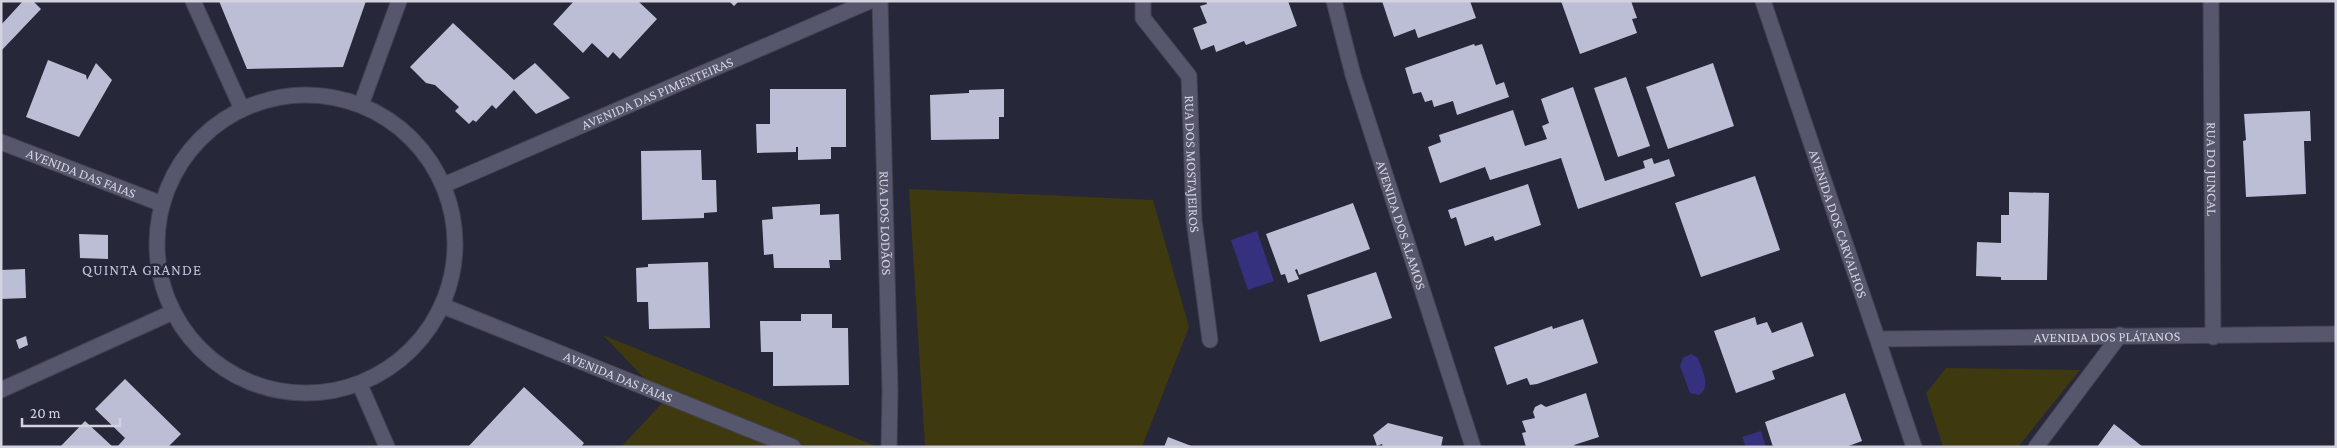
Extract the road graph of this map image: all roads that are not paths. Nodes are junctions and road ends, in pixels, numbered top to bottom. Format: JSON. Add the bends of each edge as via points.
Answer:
{"nodes":[{"id":1,"x":193,"y":1,"type":"edge"},
{"id":2,"x":399,"y":1,"type":"edge"},
{"id":3,"x":870,"y":1,"type":"edge"},
{"id":4,"x":880,"y":1,"type":"edge"},
{"id":5,"x":1144,"y":1,"type":"edge"},
{"id":6,"x":1334,"y":1,"type":"edge"},
{"id":7,"x":1763,"y":1,"type":"edge"},
{"id":8,"x":2211,"y":1,"type":"edge"},
{"id":9,"x":361,"y":105,"type":"junction"},
{"id":10,"x":242,"y":109,"type":"junction"},
{"id":11,"x":1,"y":142,"type":"edge"},
{"id":12,"x":444,"y":185,"type":"junction"},
{"id":13,"x":162,"y":204,"type":"junction"},
{"id":14,"x":443,"y":306,"type":"junction"},
{"id":15,"x":174,"y":312,"type":"junction"},
{"id":16,"x":2336,"y":334,"type":"edge"},
{"id":17,"x":2120,"y":335,"type":"junction"},
{"id":18,"x":2212,"y":337,"type":"junction"},
{"id":19,"x":1878,"y":339,"type":"junction"},
{"id":20,"x":1210,"y":340,"type":"dead end"},
{"id":21,"x":360,"y":385,"type":"junction"},
{"id":22,"x":1,"y":390,"type":"edge"},
{"id":23,"x":387,"y":447,"type":"edge"},
{"id":24,"x":793,"y":447,"type":"edge"},
{"id":25,"x":889,"y":447,"type":"edge"},
{"id":26,"x":1473,"y":447,"type":"edge"},
{"id":27,"x":1914,"y":447,"type":"edge"},
{"id":28,"x":2036,"y":447,"type":"edge"}],
"edges":[{"from":1,"to":10,"type":"street"},
{"from":2,"to":9,"type":"street"},
{"from":3,"to":12,"type":"street","name":"AVENIDA DAS PIMENTEIRAS"},
{"from":4,"to":25,"type":"street","name":"RUA DOS LODÃOS"},
{"from":5,"to":20,"type":"street","name":"RUA DOS MOSTAJEIROS","via":[[1143,18],[1188,76],[1194,220]]},
{"from":6,"to":26,"type":"street","name":"AVENIDA DOS ÁLAMOS","via":[[1353,75]]},
{"from":7,"to":19,"type":"street","name":"AVENIDA DOS CARVALHOS"},
{"from":8,"to":18,"type":"street","name":"RUA DO JUNCAL"},
{"from":9,"to":10,"type":"street","via":[[322,96],[281,97]]},
{"from":9,"to":12,"type":"street","via":[[397,126],[429,162]]},
{"from":10,"to":13,"type":"street","via":[[205,134],[178,168]]},
{"from":11,"to":13,"type":"street","name":"AVENIDA DAS FAIAS"},
{"from":12,"to":14,"type":"street","via":[[455,229],[454,268]]},
{"from":13,"to":15,"type":"street","via":[[157,244],[161,279]]},
{"from":14,"to":21,"type":"street","via":[[421,341],[390,368]]},
{"from":14,"to":24,"type":"street","name":"AVENIDA DAS FAIAS"},
{"from":15,"to":21,"type":"street","via":[[198,346],[231,373],[270,389],[312,394]]},
{"from":15,"to":22,"type":"street"},
{"from":16,"to":18,"type":"street","name":"AVENIDA DOS PLÁTANOS"},
{"from":17,"to":18,"type":"street","name":"AVENIDA DOS PLÁTANOS"},
{"from":17,"to":19,"type":"street","name":"AVENIDA DOS PLÁTANOS"},
{"from":17,"to":28,"type":"street"},
{"from":19,"to":27,"type":"street","name":"AVENIDA DOS CARVALHOS"},
{"from":21,"to":23,"type":"street"}]}
